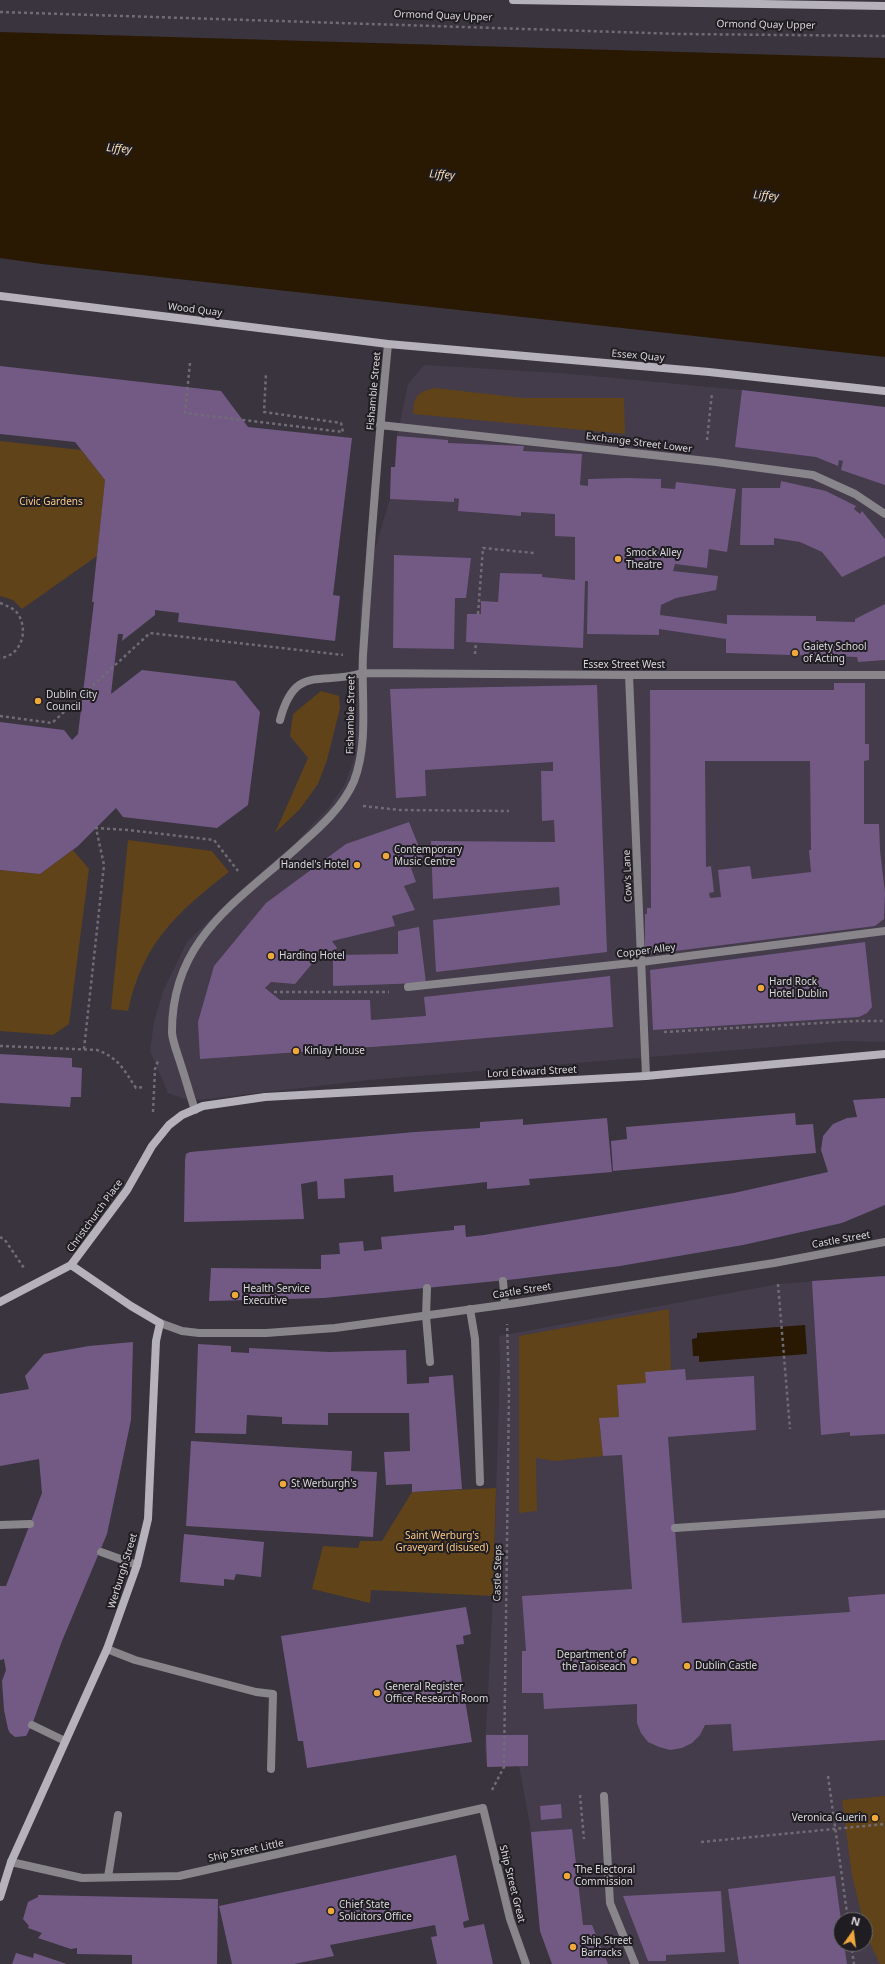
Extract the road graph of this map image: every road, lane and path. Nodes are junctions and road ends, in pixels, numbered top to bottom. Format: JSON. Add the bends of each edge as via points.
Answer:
{"nodes":[{"id":1,"x":513,"y":0,"type":"edge"},
{"id":2,"x":528,"y":0,"type":"edge"},
{"id":3,"x":885,"y":6,"type":"edge"},
{"id":4,"x":0,"y":12,"type":"edge"},
{"id":5,"x":885,"y":36,"type":"edge"},
{"id":6,"x":0,"y":296,"type":"edge"},
{"id":7,"x":388,"y":344,"type":"junction"},
{"id":8,"x":190,"y":363,"type":"dead end"},
{"id":9,"x":266,"y":373,"type":"dead end"},
{"id":10,"x":714,"y":373,"type":"junction"},
{"id":11,"x":885,"y":391,"type":"edge"},
{"id":12,"x":380,"y":425,"type":"junction"},
{"id":13,"x":704,"y":460,"type":"junction"},
{"id":14,"x":885,"y":514,"type":"edge"},
{"id":15,"x":534,"y":553,"type":"dead end"},
{"id":16,"x":0,"y":603,"type":"edge"},
{"id":17,"x":478,"y":614,"type":"dead end"},
{"id":18,"x":363,"y":657,"type":"junction"},
{"id":19,"x":0,"y":658,"type":"edge"},
{"id":20,"x":362,"y":673,"type":"junction"},
{"id":21,"x":885,"y":674,"type":"edge"},
{"id":22,"x":629,"y":676,"type":"junction"},
{"id":23,"x":0,"y":716,"type":"edge"},
{"id":24,"x":280,"y":720,"type":"dead end"},
{"id":25,"x":341,"y":804,"type":"junction"},
{"id":26,"x":509,"y":811,"type":"dead end"},
{"id":27,"x":238,"y":871,"type":"dead end"},
{"id":28,"x":885,"y":931,"type":"edge"},
{"id":29,"x":642,"y":962,"type":"junction"},
{"id":30,"x":408,"y":987,"type":"joint"},
{"id":31,"x":274,"y":992,"type":"dead end"},
{"id":32,"x":885,"y":1021,"type":"edge"},
{"id":33,"x":644,"y":1033,"type":"junction"},
{"id":34,"x":172,"y":1034,"type":"junction"},
{"id":35,"x":0,"y":1046,"type":"edge"},
{"id":36,"x":84,"y":1049,"type":"junction"},
{"id":37,"x":885,"y":1054,"type":"edge"},
{"id":38,"x":646,"y":1076,"type":"junction"},
{"id":39,"x":144,"y":1087,"type":"dead end"},
{"id":40,"x":195,"y":1110,"type":"junction"},
{"id":41,"x":182,"y":1115,"type":"joint"},
{"id":42,"x":152,"y":1146,"type":"junction"},
{"id":43,"x":0,"y":1237,"type":"edge"},
{"id":44,"x":885,"y":1242,"type":"edge"},
{"id":45,"x":71,"y":1265,"type":"junction"},
{"id":46,"x":503,"y":1281,"type":"dead end"},
{"id":47,"x":778,"y":1284,"type":"dead end"},
{"id":48,"x":33,"y":1286,"type":"junction"},
{"id":49,"x":427,"y":1288,"type":"dead end"},
{"id":50,"x":0,"y":1302,"type":"edge"},
{"id":51,"x":505,"y":1304,"type":"junction"},
{"id":52,"x":470,"y":1309,"type":"junction"},
{"id":53,"x":426,"y":1316,"type":"junction"},
{"id":54,"x":160,"y":1322,"type":"junction"},
{"id":55,"x":508,"y":1333,"type":"dead end"},
{"id":56,"x":430,"y":1362,"type":"dead end"},
{"id":57,"x":790,"y":1429,"type":"dead end"},
{"id":58,"x":480,"y":1482,"type":"dead end"},
{"id":59,"x":885,"y":1514,"type":"edge"},
{"id":60,"x":30,"y":1524,"type":"dead end"},
{"id":61,"x":0,"y":1525,"type":"edge"},
{"id":62,"x":675,"y":1528,"type":"dead end"},
{"id":63,"x":101,"y":1552,"type":"dead end"},
{"id":64,"x":137,"y":1566,"type":"junction"},
{"id":65,"x":106,"y":1649,"type":"junction"},
{"id":66,"x":32,"y":1725,"type":"dead end"},
{"id":67,"x":65,"y":1741,"type":"junction"},
{"id":68,"x":271,"y":1770,"type":"dead end"},
{"id":69,"x":828,"y":1776,"type":"dead end"},
{"id":70,"x":604,"y":1796,"type":"dead end"},
{"id":71,"x":483,"y":1808,"type":"junction"},
{"id":72,"x":118,"y":1815,"type":"dead end"},
{"id":73,"x":885,"y":1824,"type":"edge"},
{"id":74,"x":835,"y":1829,"type":"junction"},
{"id":75,"x":700,"y":1842,"type":"dead end"},
{"id":76,"x":11,"y":1862,"type":"junction"},
{"id":77,"x":108,"y":1877,"type":"junction"},
{"id":78,"x":0,"y":1897,"type":"edge"},
{"id":79,"x":847,"y":1912,"type":"edge"},
{"id":80,"x":852,"y":1952,"type":"edge"},
{"id":81,"x":526,"y":1964,"type":"edge"},
{"id":82,"x":635,"y":1964,"type":"edge"},
{"id":83,"x":854,"y":1964,"type":"edge"}],
"edges":[{"from":1,"to":2,"type":"main road"},
{"from":2,"to":3,"type":"main road"},
{"from":4,"to":5,"type":"path","name":"Ormond Quay Upper","via":[[680,34]]},
{"from":6,"to":7,"type":"main road","name":"Wood Quay"},
{"from":7,"to":10,"type":"main road","name":"Essex Quay"},
{"from":7,"to":12,"type":"street","name":"Fishamble Street"},
{"from":8,"to":9,"type":"path","via":[[185,413],[343,432],[341,423],[264,412]]},
{"from":10,"to":11,"type":"main road","name":"Essex Quay"},
{"from":10,"to":13,"type":"path"},
{"from":12,"to":13,"type":"street","name":"Exchange Street Lower"},
{"from":12,"to":18,"type":"street","name":"Fishamble Street"},
{"from":13,"to":14,"type":"street","name":"Exchange Street Lower","via":[[813,475],[855,494]]},
{"from":15,"to":17,"type":"path","via":[[483,548]]},
{"from":16,"to":19,"type":"path","via":[[9,606],[18,614],[23,623],[24,635],[13,653]]},
{"from":18,"to":20,"type":"street","name":"Fishamble Street"},
{"from":18,"to":23,"type":"path","via":[[150,633],[52,723]]},
{"from":20,"to":22,"type":"street","name":"Essex Street West"},
{"from":20,"to":24,"type":"street","name":"Essex Street West","via":[[346,678],[317,678],[298,685],[285,702]]},
{"from":20,"to":25,"type":"street","name":"Fishamble Street","via":[[360,760],[353,782]]},
{"from":21,"to":22,"type":"street","name":"Essex Street West"},
{"from":22,"to":29,"type":"street","name":"Cow's Lane"},
{"from":25,"to":26,"type":"path","via":[[400,810]]},
{"from":25,"to":34,"type":"street","name":"Fishamble Street","via":[[277,867],[228,906],[194,948],[178,984]]},
{"from":27,"to":36,"type":"path","via":[[214,840],[96,828],[104,865]]},
{"from":28,"to":29,"type":"street","name":"Copper Alley"},
{"from":29,"to":30,"type":"street","name":"Copper Alley"},
{"from":29,"to":33,"type":"street","name":"Cow's Lane"},
{"from":30,"to":31,"type":"path","via":[[394,992]]},
{"from":32,"to":33,"type":"path"},
{"from":33,"to":38,"type":"street","name":"Cow's Lane"},
{"from":34,"to":40,"type":"street","name":"Fishamble Street"},
{"from":34,"to":42,"type":"path","via":[[155,1069]]},
{"from":35,"to":36,"type":"path"},
{"from":36,"to":39,"type":"path","via":[[110,1054],[118,1060],[136,1088]]},
{"from":37,"to":38,"type":"main road","name":"Lord Edward Street"},
{"from":38,"to":40,"type":"main road","name":"Lord Edward Street","via":[[265,1097],[203,1106]]},
{"from":40,"to":41,"type":"main road","name":"Lord Edward Street"},
{"from":41,"to":42,"type":"main road","name":"Christchurch Place","via":[[169,1125]]},
{"from":42,"to":45,"type":"main road","name":"Christchurch Place","via":[[127,1190]]},
{"from":43,"to":48,"type":"path","via":[[5,1240]]},
{"from":44,"to":51,"type":"street","name":"Castle Street","via":[[774,1263]]},
{"from":45,"to":48,"type":"main road","name":"Christchurch Place"},
{"from":45,"to":54,"type":"main road"},
{"from":46,"to":51,"type":"street"},
{"from":47,"to":57,"type":"path"},
{"from":48,"to":50,"type":"main road","name":"Christchurch Place"},
{"from":49,"to":53,"type":"street"},
{"from":51,"to":52,"type":"street","name":"Castle Street"},
{"from":52,"to":53,"type":"street","name":"Castle Street"},
{"from":52,"to":58,"type":"street","via":[[474,1339]]},
{"from":53,"to":54,"type":"street","name":"Castle Street","via":[[335,1328],[266,1333],[199,1333],[182,1331]]},
{"from":53,"to":56,"type":"street"},
{"from":54,"to":64,"type":"main road","name":"Werburgh Street","via":[[156,1341],[148,1519]]},
{"from":55,"to":71,"type":"path","name":"Castle Steps","via":[[504,1767]]},
{"from":59,"to":62,"type":"street"},
{"from":60,"to":61,"type":"street"},
{"from":63,"to":64,"type":"street"},
{"from":64,"to":65,"type":"main road","name":"Werburgh Street"},
{"from":65,"to":67,"type":"main road","name":"Werburgh Street"},
{"from":65,"to":68,"type":"street","via":[[135,1660],[256,1692],[273,1694]]},
{"from":66,"to":67,"type":"street"},
{"from":67,"to":76,"type":"main road","name":"Werburgh Street"},
{"from":69,"to":74,"type":"path"},
{"from":70,"to":82,"type":"street","via":[[610,1903]]},
{"from":71,"to":77,"type":"street","name":"Ship Street Little","via":[[179,1876]]},
{"from":71,"to":81,"type":"street","name":"Ship Street Great","via":[[510,1919]]},
{"from":72,"to":77,"type":"street"},
{"from":73,"to":74,"type":"path"},
{"from":74,"to":75,"type":"path"},
{"from":74,"to":79,"type":"path"},
{"from":76,"to":77,"type":"street","name":"Ship Street Little","via":[[82,1878]]},
{"from":76,"to":78,"type":"main road","name":"Werburgh Street"},
{"from":80,"to":83,"type":"path"}]}
